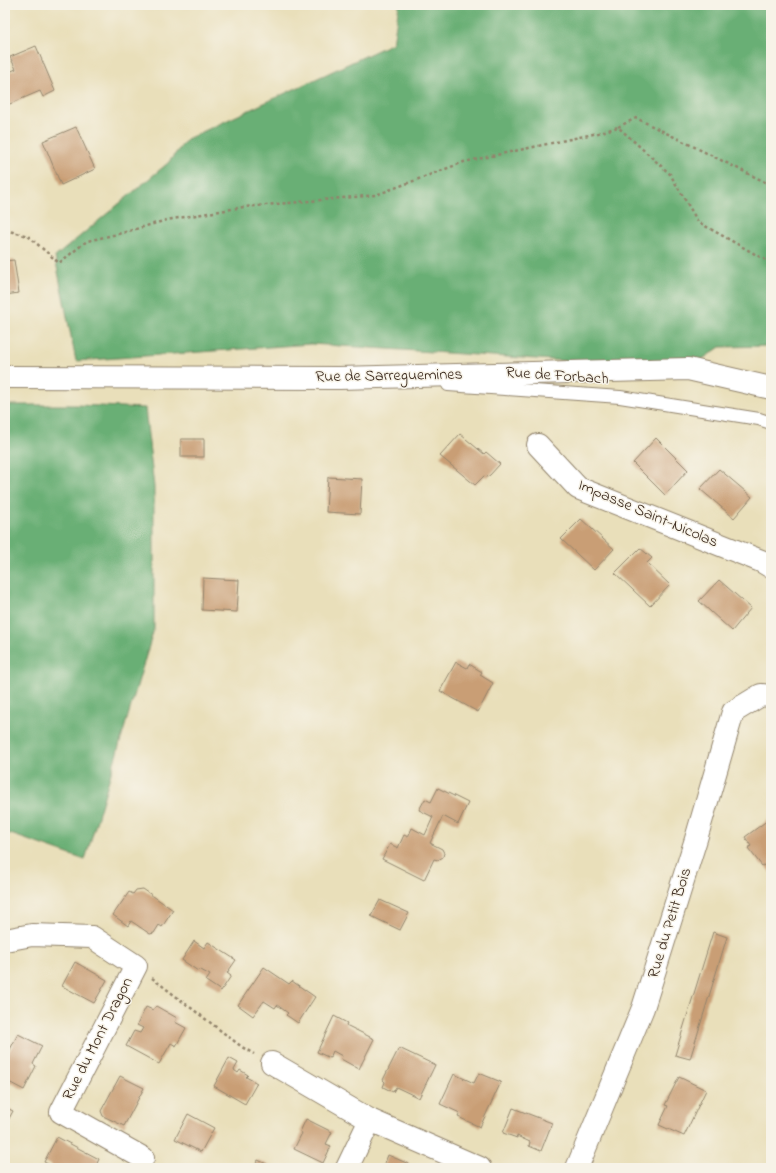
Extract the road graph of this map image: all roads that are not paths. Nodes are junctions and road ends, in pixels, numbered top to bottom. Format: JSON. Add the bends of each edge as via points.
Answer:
{"nodes":[{"id":1,"x":5,"y":378,"type":"edge"},
{"id":2,"x":339,"y":378,"type":"junction"},
{"id":3,"x":771,"y":388,"type":"edge"},
{"id":4,"x":771,"y":423,"type":"edge"},
{"id":5,"x":538,"y":445,"type":"dead end"},
{"id":6,"x":771,"y":567,"type":"edge"},
{"id":7,"x":771,"y":696,"type":"edge"},
{"id":8,"x":5,"y":940,"type":"edge"},
{"id":9,"x":272,"y":1063,"type":"road end"},
{"id":10,"x":370,"y":1120,"type":"junction"},
{"id":11,"x":143,"y":1158,"type":"dead end"},
{"id":12,"x":347,"y":1168,"type":"edge"},
{"id":13,"x":480,"y":1168,"type":"edge"},
{"id":14,"x":577,"y":1168,"type":"edge"}],
"edges":[{"from":1,"to":2,"type":"street","name":"Rue de Sarreguemines"},
{"from":2,"to":3,"type":"street","name":"Rue de Sarreguemines","via":[[688,369]]},
{"from":2,"to":4,"type":"lane","name":"Rue de Forbach","via":[[620,397]]},
{"from":5,"to":6,"type":"street","name":"Impasse Saint-Nicolas","via":[[578,488],[761,560]]},
{"from":7,"to":14,"type":"street","name":"Rue du Petit Bois","via":[[761,695],[733,712],[643,1008]]},
{"from":8,"to":11,"type":"street","name":"Rue du Mont Dragon","via":[[32,935],[92,937],[136,966],[61,1112]]},
{"from":9,"to":10,"type":"street"},
{"from":10,"to":12,"type":"street"},
{"from":10,"to":13,"type":"street"}]}
